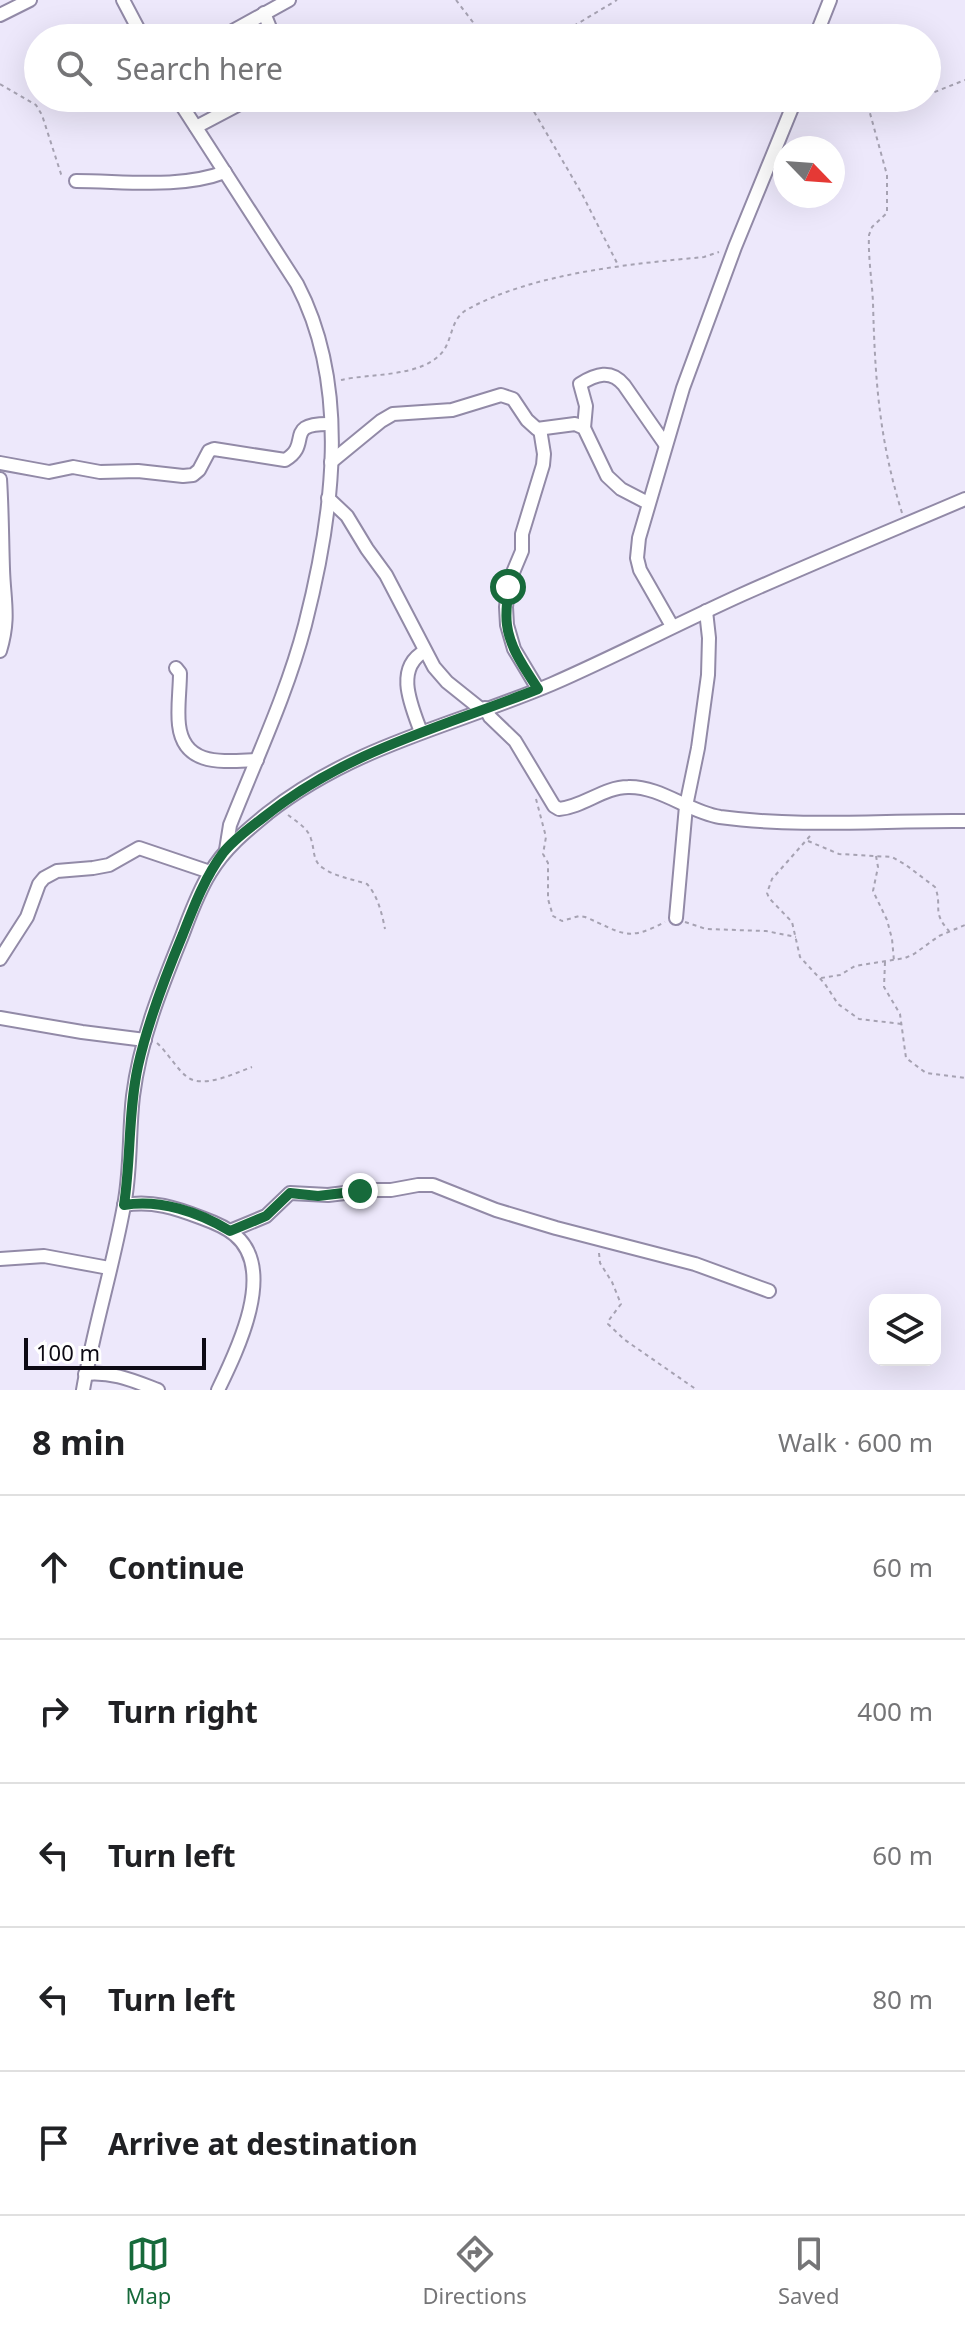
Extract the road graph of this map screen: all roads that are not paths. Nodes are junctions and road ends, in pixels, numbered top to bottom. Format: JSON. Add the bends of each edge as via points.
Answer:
{"nodes":[{"id":1,"x":30,"y":0,"type":"edge"},
{"id":2,"x":123,"y":0,"type":"edge"},
{"id":3,"x":289,"y":0,"type":"edge"},
{"id":4,"x":830,"y":0,"type":"edge"},
{"id":5,"x":264,"y":13,"type":"junction"},
{"id":6,"x":0,"y":15,"type":"edge"},
{"id":7,"x":136,"y":24,"type":"edge"},
{"id":8,"x":245,"y":24,"type":"edge"},
{"id":9,"x":268,"y":24,"type":"edge"},
{"id":10,"x":821,"y":24,"type":"edge"},
{"id":11,"x":186,"y":112,"type":"edge"},
{"id":12,"x":224,"y":112,"type":"edge"},
{"id":13,"x":790,"y":112,"type":"edge"},
{"id":14,"x":196,"y":127,"type":"junction"},
{"id":15,"x":225,"y":172,"type":"junction"},
{"id":16,"x":76,"y":181,"type":"road end"},
{"id":17,"x":331,"y":424,"type":"junction"},
{"id":18,"x":584,"y":428,"type":"junction"},
{"id":19,"x":540,"y":429,"type":"junction"},
{"id":20,"x":665,"y":444,"type":"junction"},
{"id":21,"x":331,"y":462,"type":"junction"},
{"id":22,"x":0,"y":463,"type":"edge"},
{"id":23,"x":0,"y":479,"type":"edge"},
{"id":24,"x":328,"y":498,"type":"junction"},
{"id":25,"x":965,"y":499,"type":"edge"},
{"id":26,"x":648,"y":503,"type":"junction"},
{"id":27,"x":706,"y":611,"type":"junction"},
{"id":28,"x":672,"y":626,"type":"junction"},
{"id":29,"x":0,"y":651,"type":"edge"},
{"id":30,"x":425,"y":651,"type":"junction"},
{"id":31,"x":176,"y":668,"type":"dead end"},
{"id":32,"x":538,"y":689,"type":"junction"},
{"id":33,"x":484,"y":709,"type":"junction"},
{"id":34,"x":421,"y":732,"type":"junction"},
{"id":35,"x":257,"y":760,"type":"junction"},
{"id":36,"x":686,"y":806,"type":"junction"},
{"id":37,"x":965,"y":821,"type":"edge"},
{"id":38,"x":226,"y":850,"type":"junction"},
{"id":39,"x":210,"y":872,"type":"junction"},
{"id":40,"x":676,"y":918,"type":"road end"},
{"id":41,"x":0,"y":959,"type":"edge"},
{"id":42,"x":0,"y":1018,"type":"edge"},
{"id":43,"x":145,"y":1036,"type":"junction"},
{"id":44,"x":124,"y":1205,"type":"junction"},
{"id":45,"x":230,"y":1231,"type":"junction"},
{"id":46,"x":0,"y":1259,"type":"edge"},
{"id":47,"x":109,"y":1268,"type":"junction"},
{"id":48,"x":769,"y":1291,"type":"dead end"},
{"id":49,"x":85,"y":1374,"type":"junction"},
{"id":50,"x":83,"y":1390,"type":"edge"},
{"id":51,"x":158,"y":1390,"type":"edge"},
{"id":52,"x":218,"y":1390,"type":"edge"}],
"edges":[{"from":1,"to":6,"type":"street"},
{"from":2,"to":7,"type":"street"},
{"from":3,"to":5,"type":"street"},
{"from":4,"to":10,"type":"street"},
{"from":5,"to":8,"type":"street"},
{"from":5,"to":9,"type":"street"},
{"from":11,"to":14,"type":"street"},
{"from":12,"to":14,"type":"street"},
{"from":13,"to":20,"type":"street","via":[[735,247]]},
{"from":14,"to":15,"type":"street"},
{"from":15,"to":16,"type":"street","via":[[184,182]]},
{"from":15,"to":17,"type":"street","via":[[310,309],[321,341]]},
{"from":17,"to":21,"type":"street"},
{"from":17,"to":22,"type":"street","via":[[304,427],[285,460],[214,449],[193,475],[73,467],[49,472]]},
{"from":18,"to":19,"type":"street","via":[[575,424]]},
{"from":18,"to":20,"type":"street","via":[[580,384],[608,374],[624,385]]},
{"from":18,"to":26,"type":"street","via":[[607,476]]},
{"from":19,"to":21,"type":"street","via":[[513,399],[501,395],[452,410],[393,414]]},
{"from":19,"to":32,"type":"street","via":[[543,465],[506,607],[514,649]]},
{"from":20,"to":26,"type":"street"},
{"from":21,"to":24,"type":"street"},
{"from":23,"to":29,"type":"street","via":[[7,609]]},
{"from":24,"to":30,"type":"street","via":[[347,516],[381,567]]},
{"from":24,"to":35,"type":"street","via":[[304,626]]},
{"from":25,"to":27,"type":"street"},
{"from":26,"to":28,"type":"street","via":[[637,558]]},
{"from":27,"to":28,"type":"street"},
{"from":27,"to":36,"type":"street","via":[[708,675]]},
{"from":28,"to":32,"type":"street"},
{"from":30,"to":33,"type":"street","via":[[447,682]]},
{"from":30,"to":34,"type":"street","via":[[414,658],[407,683]]},
{"from":31,"to":35,"type":"street","via":[[179,727],[189,750],[208,760]]},
{"from":32,"to":33,"type":"street"},
{"from":33,"to":34,"type":"street"},
{"from":33,"to":36,"type":"street","via":[[515,741],[559,809],[633,786]]},
{"from":34,"to":38,"type":"street","via":[[321,776]]},
{"from":35,"to":38,"type":"street","via":[[230,825]]},
{"from":36,"to":37,"type":"street","via":[[717,816],[821,823]]},
{"from":36,"to":40,"type":"street"},
{"from":38,"to":39,"type":"street"},
{"from":39,"to":41,"type":"street","via":[[139,848],[109,865],[57,871],[39,884],[27,917]]},
{"from":39,"to":43,"type":"street"},
{"from":42,"to":43,"type":"street"},
{"from":43,"to":44,"type":"street","via":[[133,1097]]},
{"from":44,"to":45,"type":"street","via":[[175,1208]]},
{"from":44,"to":47,"type":"street"},
{"from":45,"to":48,"type":"street","via":[[266,1216],[290,1193],[328,1195],[425,1184]]},
{"from":45,"to":52,"type":"street","via":[[249,1255],[254,1288]]},
{"from":46,"to":47,"type":"street","via":[[44,1256]]},
{"from":47,"to":49,"type":"street"},
{"from":49,"to":50,"type":"street"},
{"from":49,"to":51,"type":"street","via":[[113,1374]]}]}
